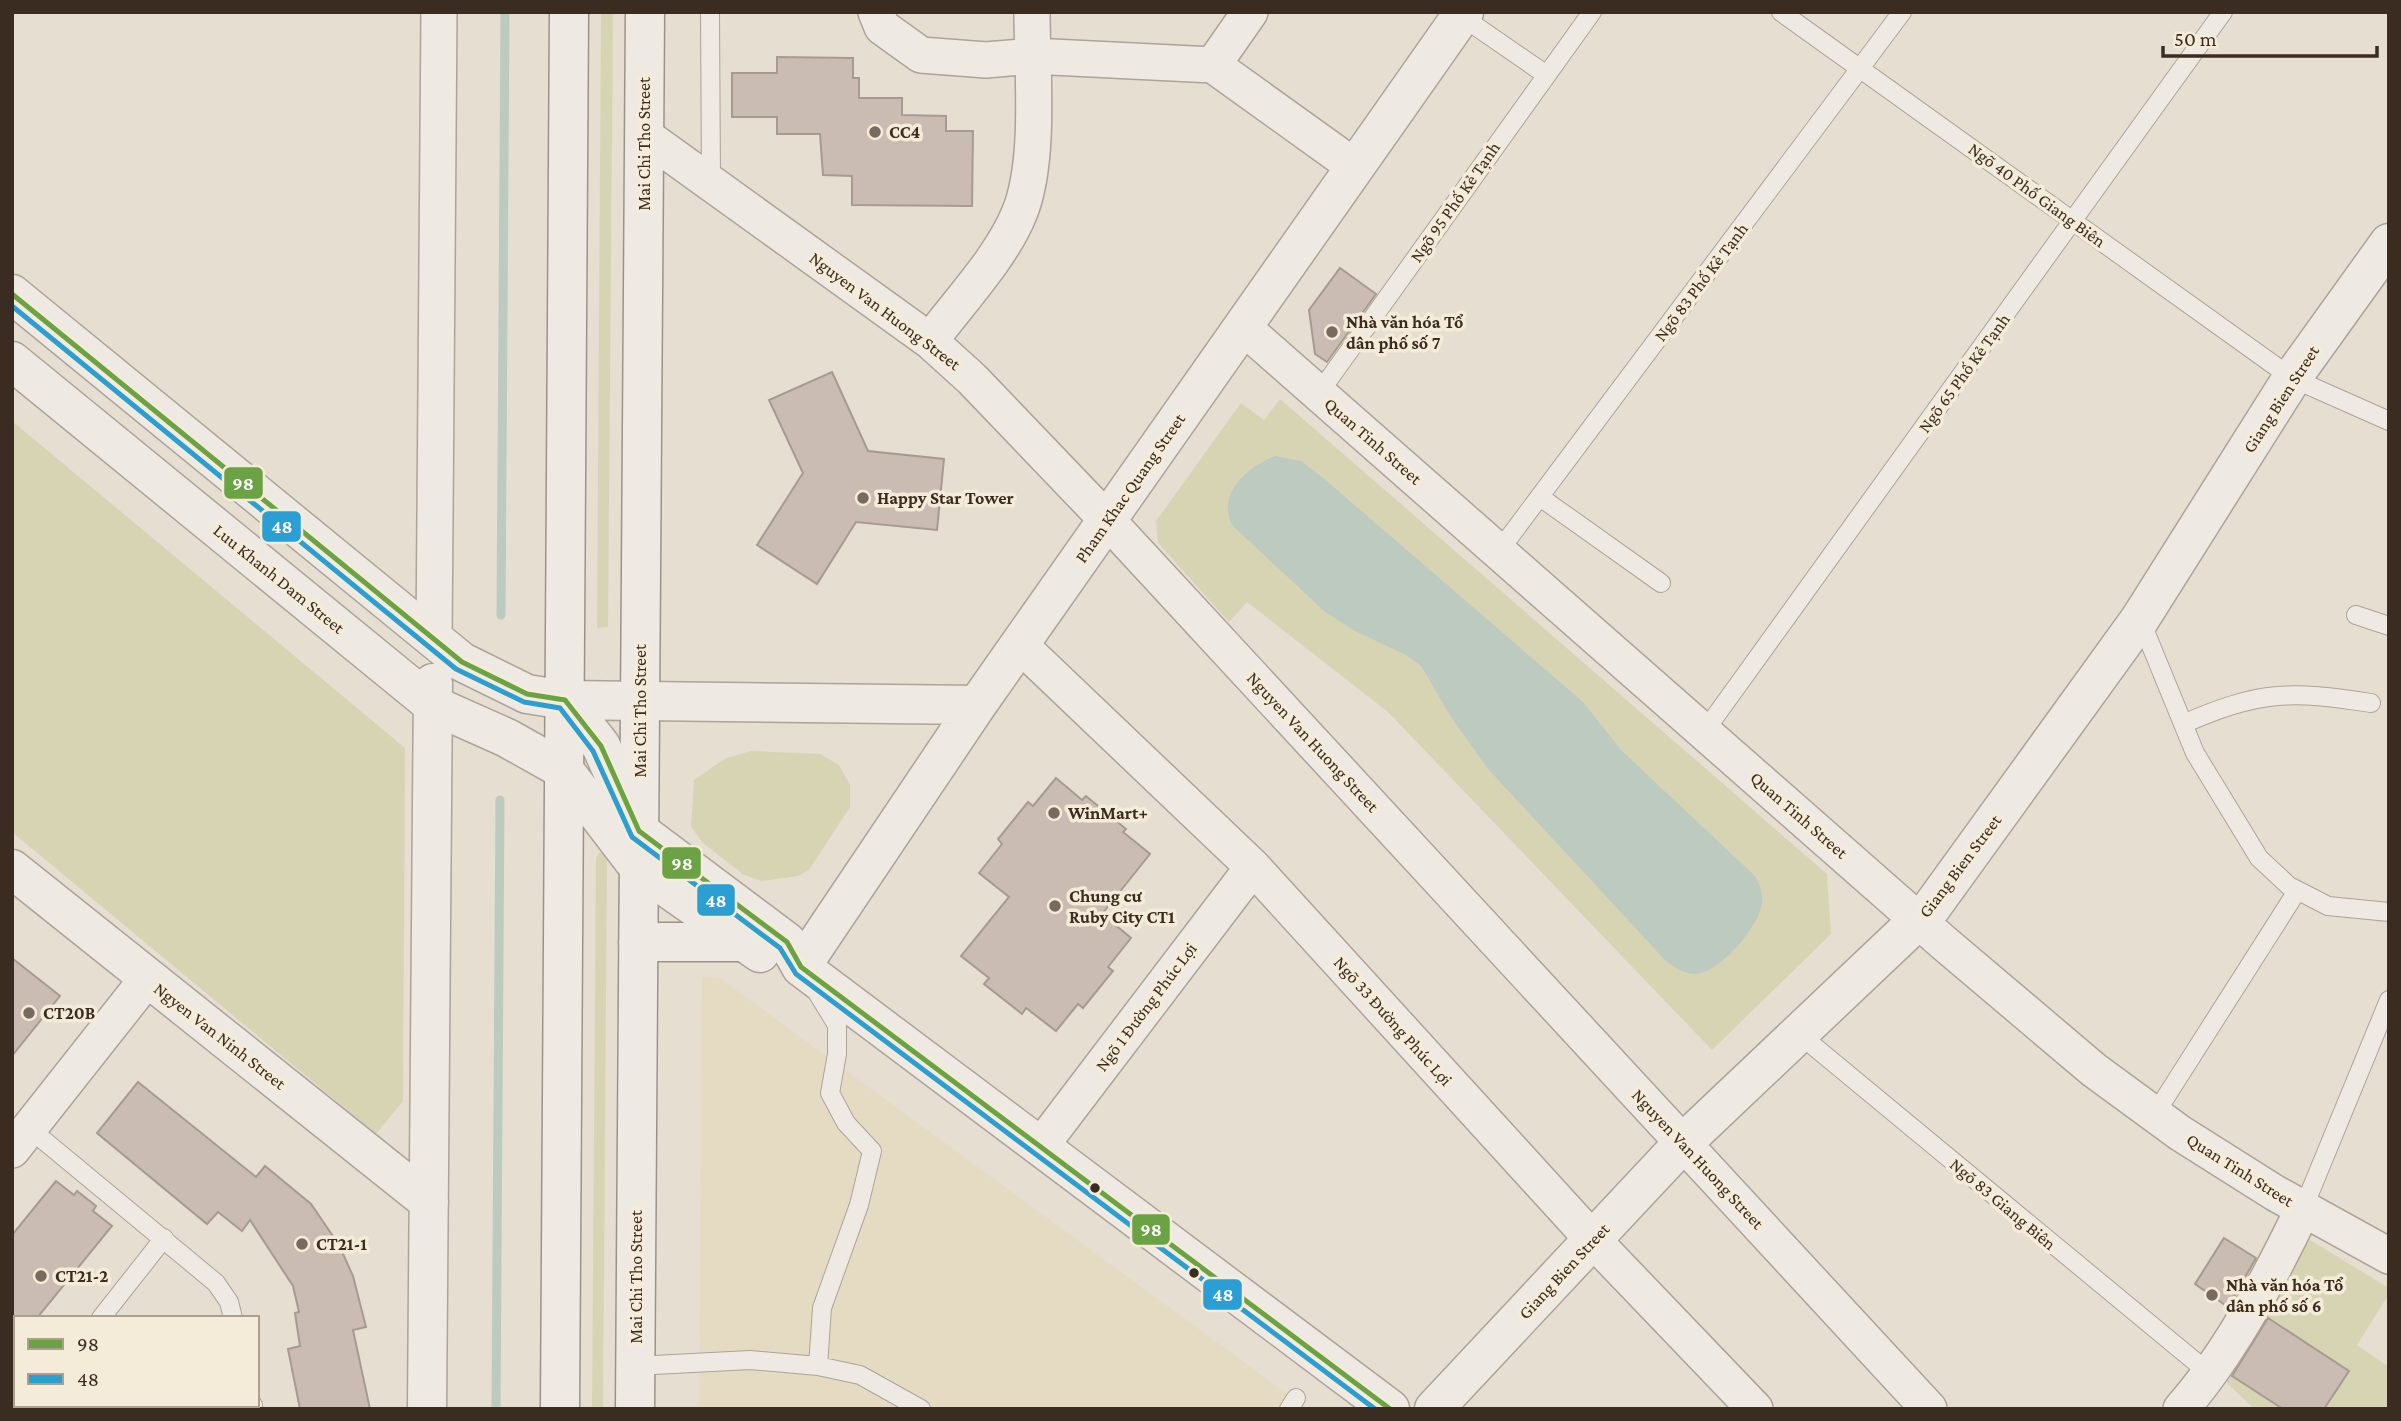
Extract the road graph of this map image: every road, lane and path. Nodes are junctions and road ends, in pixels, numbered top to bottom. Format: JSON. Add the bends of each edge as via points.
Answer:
{"nodes":[{"id":1,"x":439,"y":12,"type":"edge"},
{"id":2,"x":569,"y":12,"type":"edge"},
{"id":3,"x":645,"y":12,"type":"edge"},
{"id":4,"x":710,"y":12,"type":"edge"},
{"id":5,"x":876,"y":12,"type":"edge"},
{"id":6,"x":1032,"y":12,"type":"edge"},
{"id":7,"x":1250,"y":12,"type":"edge"},
{"id":8,"x":1592,"y":12,"type":"edge"},
{"id":9,"x":1782,"y":12,"type":"edge"},
{"id":10,"x":1902,"y":12,"type":"edge"},
{"id":11,"x":2223,"y":12,"type":"edge"},
{"id":12,"x":1463,"y":14,"type":"edge"},
{"id":13,"x":1032,"y":56,"type":"junction"},
{"id":14,"x":1213,"y":65,"type":"junction"},
{"id":15,"x":1860,"y":69,"type":"junction"},
{"id":16,"x":1545,"y":75,"type":"junction"},
{"id":17,"x":644,"y":135,"type":"junction"},
{"id":18,"x":1355,"y":167,"type":"junction"},
{"id":19,"x":711,"y":183,"type":"junction"},
{"id":20,"x":2073,"y":222,"type":"junction"},
{"id":21,"x":2389,"y":243,"type":"edge"},
{"id":22,"x":12,"y":294,"type":"edge"},
{"id":23,"x":1244,"y":327,"type":"junction"},
{"id":24,"x":930,"y":341,"type":"junction"},
{"id":25,"x":12,"y":360,"type":"edge"},
{"id":26,"x":2292,"y":378,"type":"junction"},
{"id":27,"x":1319,"y":393,"type":"junction"},
{"id":28,"x":2389,"y":421,"type":"edge"},
{"id":29,"x":1540,"y":497,"type":"junction"},
{"id":30,"x":1108,"y":521,"type":"junction"},
{"id":31,"x":1499,"y":551,"type":"junction"},
{"id":32,"x":1661,"y":583,"type":"dead end"},
{"id":33,"x":2356,"y":615,"type":"dead end"},
{"id":34,"x":2140,"y":619,"type":"junction"},
{"id":35,"x":2389,"y":626,"type":"edge"},
{"id":36,"x":434,"y":640,"type":"junction"},
{"id":37,"x":1020,"y":645,"type":"junction"},
{"id":38,"x":565,"y":700,"type":"junction"},
{"id":39,"x":640,"y":701,"type":"junction"},
{"id":40,"x":2371,"y":703,"type":"dead end"},
{"id":41,"x":433,"y":705,"type":"junction"},
{"id":42,"x":977,"y":705,"type":"junction"},
{"id":43,"x":2183,"y":724,"type":"junction"},
{"id":44,"x":1704,"y":732,"type":"junction"},
{"id":45,"x":601,"y":746,"type":"junction"},
{"id":46,"x":564,"y":770,"type":"junction"},
{"id":47,"x":639,"y":831,"type":"junction"},
{"id":48,"x":1253,"y":867,"type":"junction"},
{"id":49,"x":639,"y":868,"type":"junction"},
{"id":50,"x":12,"y":869,"type":"edge"},
{"id":51,"x":2297,"y":891,"type":"junction"},
{"id":52,"x":2389,"y":912,"type":"edge"},
{"id":53,"x":1919,"y":920,"type":"junction"},
{"id":54,"x":638,"y":942,"type":"junction"},
{"id":55,"x":743,"y":942,"type":"junction"},
{"id":56,"x":801,"y":967,"type":"junction"},
{"id":57,"x":148,"y":979,"type":"junction"},
{"id":58,"x":2389,"y":1000,"type":"edge"},
{"id":59,"x":1799,"y":1034,"type":"junction"},
{"id":60,"x":2155,"y":1114,"type":"junction"},
{"id":61,"x":21,"y":1139,"type":"edge"},
{"id":62,"x":1683,"y":1143,"type":"junction"},
{"id":63,"x":1040,"y":1147,"type":"junction"},
{"id":64,"x":429,"y":1202,"type":"junction"},
{"id":65,"x":2303,"y":1209,"type":"junction"},
{"id":66,"x":164,"y":1238,"type":"junction"},
{"id":67,"x":1593,"y":1240,"type":"junction"},
{"id":68,"x":2389,"y":1256,"type":"edge"},
{"id":69,"x":103,"y":1316,"type":"edge"},
{"id":70,"x":233,"y":1316,"type":"edge"},
{"id":71,"x":635,"y":1366,"type":"junction"},
{"id":72,"x":818,"y":1366,"type":"junction"},
{"id":73,"x":2209,"y":1373,"type":"junction"},
{"id":74,"x":427,"y":1409,"type":"edge"},
{"id":75,"x":560,"y":1409,"type":"edge"},
{"id":76,"x":635,"y":1409,"type":"edge"},
{"id":77,"x":921,"y":1409,"type":"edge"},
{"id":78,"x":1390,"y":1409,"type":"edge"},
{"id":79,"x":1434,"y":1409,"type":"edge"},
{"id":80,"x":1755,"y":1409,"type":"edge"},
{"id":81,"x":1929,"y":1409,"type":"edge"},
{"id":82,"x":2180,"y":1409,"type":"edge"}],
"edges":[{"from":1,"to":36,"type":"street"},
{"from":2,"to":38,"type":"street"},
{"from":3,"to":17,"type":"street","name":"Mai Chi Tho Street"},
{"from":4,"to":19,"type":"lane"},
{"from":5,"to":13,"type":"street","via":[[882,27],[921,55],[986,60]]},
{"from":6,"to":13,"type":"street"},
{"from":7,"to":14,"type":"street"},
{"from":8,"to":16,"type":"lane","name":"Ngõ 95 Phố Kẻ Tạnh"},
{"from":9,"to":15,"type":"lane","name":"Ngõ 40 Phố Giang Biên"},
{"from":10,"to":15,"type":"lane","name":"Ngõ 83 Phố Kẻ Tạnh"},
{"from":11,"to":20,"type":"lane","name":"Ngõ 65 Phố Kẻ Tạnh"},
{"from":12,"to":16,"type":"lane"},
{"from":12,"to":18,"type":"street","name":"Pham Khac Quang Street"},
{"from":13,"to":14,"type":"street"},
{"from":13,"to":24,"type":"street","via":[[1031,167],[1019,214]]},
{"from":14,"to":18,"type":"street"},
{"from":15,"to":20,"type":"lane","name":"Ngõ 40 Phố Giang Biên"},
{"from":15,"to":29,"type":"lane","name":"Ngõ 83 Phố Kẻ Tạnh"},
{"from":16,"to":27,"type":"lane","name":"Ngõ 95 Phố Kẻ Tạnh"},
{"from":17,"to":19,"type":"street","name":"Nguyen Van Huong Street"},
{"from":17,"to":39,"type":"street","name":"Mai Chi Tho Street"},
{"from":18,"to":23,"type":"street","name":"Pham Khac Quang Street"},
{"from":19,"to":24,"type":"street","name":"Nguyen Van Huong Street"},
{"from":20,"to":26,"type":"lane","name":"Ngõ 40 Phố Giang Biên"},
{"from":20,"to":44,"type":"lane","name":"Ngõ 65 Phố Kẻ Tạnh"},
{"from":21,"to":26,"type":"street","name":"Giang Bien Street"},
{"from":22,"to":36,"type":"street"},
{"from":23,"to":27,"type":"street","name":"Quan Tinh Street"},
{"from":23,"to":30,"type":"street","name":"Pham Khac Quang Street"},
{"from":24,"to":30,"type":"street","name":"Nguyen Van Huong Street"},
{"from":25,"to":41,"type":"street","name":"Luu Khanh Dam Street"},
{"from":26,"to":28,"type":"lane","name":"Ngõ 40 Phố Giang Biên"},
{"from":26,"to":34,"type":"street","name":"Giang Bien Street"},
{"from":27,"to":31,"type":"street","name":"Quan Tinh Street"},
{"from":29,"to":31,"type":"lane","name":"Ngõ 83 Phố Kẻ Tạnh"},
{"from":29,"to":32,"type":"lane"},
{"from":30,"to":37,"type":"street","name":"Pham Khac Quang Street"},
{"from":30,"to":62,"type":"street","name":"Nguyen Van Huong Street"},
{"from":31,"to":44,"type":"street","name":"Quan Tinh Street"},
{"from":33,"to":35,"type":"lane"},
{"from":34,"to":43,"type":"lane"},
{"from":34,"to":53,"type":"street","name":"Giang Bien Street"},
{"from":36,"to":38,"type":"street","via":[[485,676],[527,694]]},
{"from":36,"to":41,"type":"street"},
{"from":37,"to":42,"type":"street","name":"Pham Khac Quang Street"},
{"from":37,"to":48,"type":"street","name":"Ngõ 33 Đường Phúc Lợi"},
{"from":38,"to":39,"type":"street"},
{"from":38,"to":45,"type":"street"},
{"from":38,"to":46,"type":"street"},
{"from":39,"to":42,"type":"street"},
{"from":39,"to":45,"type":"street"},
{"from":39,"to":47,"type":"street","name":"Mai Chi Tho Street"},
{"from":40,"to":43,"type":"lane","via":[[2276,694]]},
{"from":41,"to":46,"type":"street","name":"Luu Khanh Dam Street","via":[[507,737]]},
{"from":41,"to":64,"type":"street"},
{"from":42,"to":56,"type":"street","name":"Pham Khac Quang Street"},
{"from":43,"to":51,"type":"lane","via":[[2195,753],[2259,858],[2272,874]]},
{"from":44,"to":53,"type":"street","name":"Quan Tinh Street"},
{"from":45,"to":46,"type":"street"},
{"from":45,"to":47,"type":"street"},
{"from":46,"to":49,"type":"street"},
{"from":46,"to":75,"type":"street"},
{"from":47,"to":49,"type":"street","name":"Mai Chi Tho Street"},
{"from":47,"to":56,"type":"street","via":[[787,942]]},
{"from":48,"to":63,"type":"street","name":"Ngõ 1 Đường Phúc Lợi"},
{"from":48,"to":67,"type":"street","name":"Ngõ 33 Đường Phúc Lợi"},
{"from":49,"to":54,"type":"street","name":"Mai Chi Tho Street"},
{"from":49,"to":55,"type":"street"},
{"from":50,"to":57,"type":"street","name":"Ngyen Van Ninh Street"},
{"from":51,"to":52,"type":"lane","via":[[2328,906]]},
{"from":51,"to":60,"type":"lane"},
{"from":53,"to":59,"type":"street","name":"Giang Bien Street"},
{"from":53,"to":60,"type":"street","name":"Quan Tinh Street","via":[[2094,1070]]},
{"from":54,"to":55,"type":"street"},
{"from":54,"to":71,"type":"street","name":"Mai Chi Tho Street"},
{"from":55,"to":56,"type":"street","via":[[771,961]]},
{"from":56,"to":63,"type":"street"},
{"from":56,"to":72,"type":"lane","via":[[837,1025],[830,1093],[846,1123],[872,1151],[859,1205],[822,1308]]},
{"from":57,"to":61,"type":"street"},
{"from":57,"to":64,"type":"street","name":"Ngyen Van Ninh Street"},
{"from":58,"to":65,"type":"lane"},
{"from":59,"to":62,"type":"street","name":"Giang Bien Street"},
{"from":59,"to":73,"type":"lane","name":"Ngõ 83 Giang Biên"},
{"from":60,"to":65,"type":"street","name":"Quan Tinh Street"},
{"from":61,"to":66,"type":"lane"},
{"from":62,"to":67,"type":"street","name":"Giang Bien Street"},
{"from":62,"to":81,"type":"street","name":"Nguyen Van Huong Street"},
{"from":63,"to":78,"type":"street"},
{"from":64,"to":74,"type":"street"},
{"from":65,"to":68,"type":"street","name":"Quan Tinh Street"},
{"from":65,"to":73,"type":"street"},
{"from":66,"to":69,"type":"lane"},
{"from":66,"to":70,"type":"lane","via":[[216,1283],[229,1301]]},
{"from":67,"to":79,"type":"street","name":"Giang Bien Street"},
{"from":67,"to":80,"type":"street","name":"Ngõ 33 Đường Phúc Lợi"},
{"from":71,"to":72,"type":"lane","via":[[750,1360]]},
{"from":71,"to":76,"type":"street","name":"Mai Chi Tho Street"},
{"from":72,"to":77,"type":"lane","via":[[860,1375]]},
{"from":73,"to":82,"type":"street"}]}
